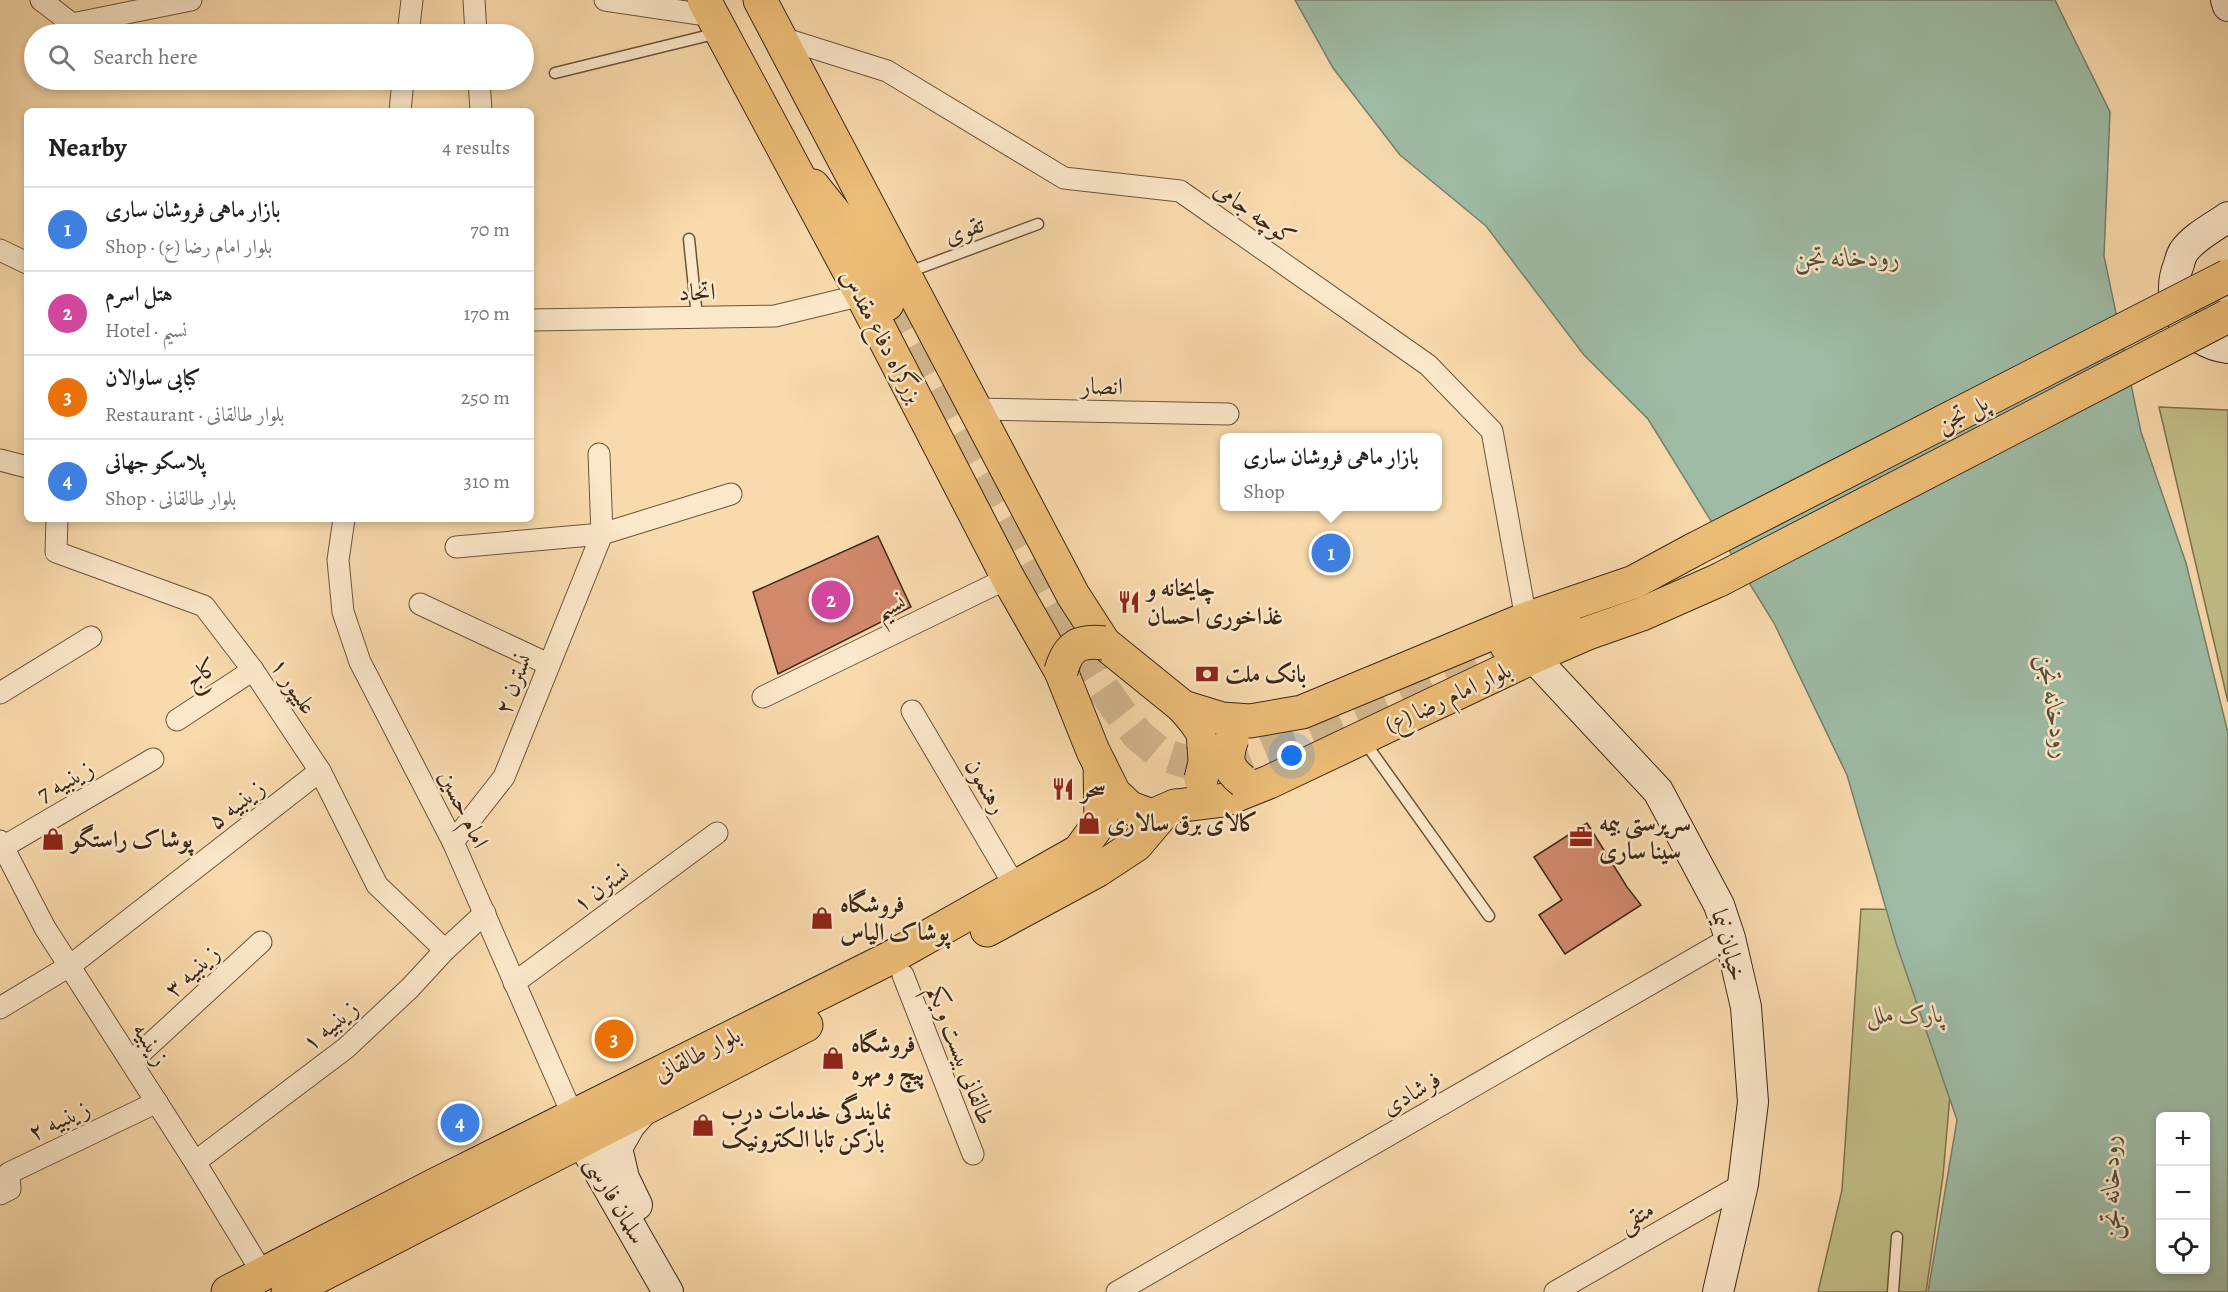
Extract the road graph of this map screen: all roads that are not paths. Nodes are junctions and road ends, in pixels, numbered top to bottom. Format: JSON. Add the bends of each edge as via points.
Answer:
{"nodes":[{"id":1,"x":41,"y":0,"type":"edge"},
{"id":2,"x":191,"y":0,"type":"edge"},
{"id":3,"x":412,"y":0,"type":"edge"},
{"id":4,"x":474,"y":0,"type":"edge"},
{"id":5,"x":605,"y":0,"type":"edge"},
{"id":6,"x":760,"y":0,"type":"edge"},
{"id":7,"x":2226,"y":0,"type":"edge"},
{"id":8,"x":2228,"y":6,"type":"edge"},
{"id":9,"x":713,"y":16,"type":"edge"},
{"id":10,"x":409,"y":24,"type":"edge"},
{"id":11,"x":475,"y":24,"type":"edge"},
{"id":12,"x":779,"y":37,"type":"junction"},
{"id":13,"x":555,"y":73,"type":"dead end"},
{"id":14,"x":402,"y":90,"type":"edge"},
{"id":15,"x":480,"y":90,"type":"edge"},
{"id":16,"x":399,"y":108,"type":"edge"},
{"id":17,"x":482,"y":108,"type":"edge"},
{"id":18,"x":2228,"y":217,"type":"edge"},
{"id":19,"x":1038,"y":224,"type":"dead end"},
{"id":20,"x":689,"y":239,"type":"dead end"},
{"id":21,"x":0,"y":250,"type":"edge"},
{"id":22,"x":24,"y":262,"type":"edge"},
{"id":23,"x":904,"y":274,"type":"junction"},
{"id":24,"x":2228,"y":276,"type":"edge"},
{"id":25,"x":874,"y":299,"type":"junction"},
{"id":26,"x":2228,"y":316,"type":"edge"},
{"id":27,"x":697,"y":317,"type":"junction"},
{"id":28,"x":534,"y":320,"type":"edge"},
{"id":29,"x":2228,"y":348,"type":"edge"},
{"id":30,"x":975,"y":409,"type":"junction"},
{"id":31,"x":1228,"y":414,"type":"dead end"},
{"id":32,"x":599,"y":454,"type":"dead end"},
{"id":33,"x":0,"y":460,"type":"edge"},
{"id":34,"x":24,"y":466,"type":"edge"},
{"id":35,"x":731,"y":494,"type":"dead end"},
{"id":36,"x":57,"y":522,"type":"edge"},
{"id":37,"x":344,"y":522,"type":"edge"},
{"id":38,"x":602,"y":534,"type":"junction"},
{"id":39,"x":456,"y":547,"type":"dead end"},
{"id":40,"x":1695,"y":549,"type":"joint"},
{"id":41,"x":1008,"y":578,"type":"junction"},
{"id":42,"x":1719,"y":579,"type":"joint"},
{"id":43,"x":420,"y":604,"type":"dead end"},
{"id":44,"x":1526,"y":619,"type":"junction"},
{"id":45,"x":91,"y":637,"type":"dead end"},
{"id":46,"x":1071,"y":637,"type":"junction"},
{"id":47,"x":1520,"y":651,"type":"junction"},
{"id":48,"x":548,"y":664,"type":"junction"},
{"id":49,"x":253,"y":670,"type":"junction"},
{"id":50,"x":0,"y":693,"type":"edge"},
{"id":51,"x":763,"y":697,"type":"dead end"},
{"id":52,"x":1183,"y":707,"type":"junction"},
{"id":53,"x":912,"y":711,"type":"dead end"},
{"id":54,"x":177,"y":720,"type":"dead end"},
{"id":55,"x":1230,"y":735,"type":"junction"},
{"id":56,"x":1362,"y":738,"type":"junction"},
{"id":57,"x":153,"y":759,"type":"dead end"},
{"id":58,"x":1100,"y":765,"type":"junction"},
{"id":59,"x":320,"y":771,"type":"junction"},
{"id":60,"x":1257,"y":781,"type":"junction"},
{"id":61,"x":1170,"y":809,"type":"junction"},
{"id":62,"x":717,"y":833,"type":"dead end"},
{"id":63,"x":453,"y":842,"type":"junction"},
{"id":64,"x":2,"y":844,"type":"edge"},
{"id":65,"x":1016,"y":888,"type":"junction"},
{"id":66,"x":485,"y":913,"type":"junction"},
{"id":67,"x":1488,"y":916,"type":"dead end"},
{"id":68,"x":1730,"y":938,"type":"junction"},
{"id":69,"x":261,"y":942,"type":"dead end"},
{"id":70,"x":445,"y":950,"type":"junction"},
{"id":71,"x":71,"y":965,"type":"junction"},
{"id":72,"x":903,"y":975,"type":"junction"},
{"id":73,"x":514,"y":983,"type":"junction"},
{"id":74,"x":0,"y":1008,"type":"edge"},
{"id":75,"x":132,"y":1061,"type":"junction"},
{"id":76,"x":157,"y":1102,"type":"junction"},
{"id":77,"x":645,"y":1108,"type":"junction"},
{"id":78,"x":581,"y":1122,"type":"junction"},
{"id":79,"x":973,"y":1154,"type":"dead end"},
{"id":80,"x":195,"y":1162,"type":"junction"},
{"id":81,"x":1743,"y":1184,"type":"junction"},
{"id":82,"x":0,"y":1194,"type":"edge"},
{"id":83,"x":1896,"y":1237,"type":"dead end"},
{"id":84,"x":651,"y":1261,"type":"junction"},
{"id":85,"x":275,"y":1283,"type":"edge"},
{"id":86,"x":228,"y":1292,"type":"edge"},
{"id":87,"x":668,"y":1292,"type":"edge"},
{"id":88,"x":1117,"y":1292,"type":"edge"},
{"id":89,"x":1555,"y":1292,"type":"edge"},
{"id":90,"x":1718,"y":1292,"type":"edge"},
{"id":91,"x":1893,"y":1292,"type":"edge"}],
"edges":[{"from":1,"to":2,"type":"street","via":[[72,24]]},
{"from":3,"to":10,"type":"street"},
{"from":4,"to":11,"type":"street"},
{"from":5,"to":9,"type":"street"},
{"from":6,"to":12,"type":"main road","name":"بزرگراه دفاع مقدس"},
{"from":7,"to":8,"type":"street"},
{"from":9,"to":13,"type":"lane"},
{"from":9,"to":25,"type":"main road","name":"بزرگراه دفاع مقدس","via":[[781,144]]},
{"from":12,"to":23,"type":"main road","name":"بزرگراه دفاع مقدس"},
{"from":12,"to":44,"type":"street","name":"کوچه جامی","via":[[887,71],[1064,178],[1180,191],[1428,365],[1492,431]]},
{"from":14,"to":16,"type":"street"},
{"from":15,"to":17,"type":"street"},
{"from":18,"to":29,"type":"street","via":[[2184,251],[2173,277],[2175,306],[2189,331],[2213,346]]},
{"from":19,"to":23,"type":"lane","name":"تقوی"},
{"from":20,"to":27,"type":"lane"},
{"from":21,"to":22,"type":"street"},
{"from":23,"to":30,"type":"main road","name":"بزرگراه دفاع مقدس"},
{"from":24,"to":40,"type":"main road","name":"پل تجن","bridge":true},
{"from":25,"to":27,"type":"street","name":"اتحاد","via":[[775,316]]},
{"from":25,"to":41,"type":"main road","name":"بزرگراه دفاع مقدس"},
{"from":26,"to":42,"type":"main road","name":"پل تجن","bridge":true},
{"from":27,"to":28,"type":"street","name":"اتحاد"},
{"from":30,"to":31,"type":"street","name":"انصار"},
{"from":30,"to":46,"type":"main road","name":"بزرگراه دفاع مقدس"},
{"from":32,"to":38,"type":"street"},
{"from":33,"to":34,"type":"street"},
{"from":35,"to":38,"type":"street"},
{"from":36,"to":49,"type":"street","name":"علیپور ۱","via":[[56,552],[204,606]]},
{"from":37,"to":63,"type":"street","name":"امام حسین","via":[[338,560],[343,612],[360,662]]},
{"from":38,"to":39,"type":"street"},
{"from":38,"to":48,"type":"street","name":"نسترن ۲"},
{"from":40,"to":44,"type":"main road","name":"بلوار امام رضا (ع)","via":[[1634,582]]},
{"from":41,"to":46,"type":"main road","name":"بزرگراه دفاع مقدس"},
{"from":41,"to":51,"type":"street","name":"نسیم"},
{"from":42,"to":47,"type":"main road","name":"بلوار امام رضا (ع)","via":[[1642,614]]},
{"from":43,"to":48,"type":"street"},
{"from":44,"to":55,"type":"main road","name":"بلوار امام رضا (ع)","via":[[1302,712]]},
{"from":45,"to":50,"type":"street"},
{"from":46,"to":52,"type":"main road"},
{"from":46,"to":58,"type":"main road","name":"بلوار امام رضا (ع)"},
{"from":47,"to":56,"type":"main road","name":"بلوار امام رضا (ع)"},
{"from":47,"to":68,"type":"street","name":"خیابان نیما","via":[[1658,791],[1719,905]]},
{"from":48,"to":63,"type":"street","name":"نسترن ۲","via":[[504,777]]},
{"from":49,"to":54,"type":"street","name":"کاج"},
{"from":49,"to":59,"type":"street","name":"علیپور ۱"},
{"from":52,"to":55,"type":"main road","name":"بلوار امام رضا (ع)","via":[[1222,719]]},
{"from":52,"to":55,"type":"main road","via":[[1203,733]]},
{"from":53,"to":65,"type":"street","name":"رهنمون"},
{"from":55,"to":60,"type":"main road","bridge":true,"via":[[1226,754],[1232,773]]},
{"from":55,"to":61,"type":"main road","name":"بلوار طالقانی","bridge":true,"via":[[1204,762],[1201,779],[1188,796]]},
{"from":56,"to":60,"type":"main road","name":"بلوار امام رضا (ع)"},
{"from":56,"to":67,"type":"lane"},
{"from":57,"to":64,"type":"street","name":"زینبیه 7"},
{"from":58,"to":61,"type":"main road","name":"بلوار امام رضا (ع)","via":[[1124,804],[1152,816]]},
{"from":58,"to":65,"type":"main road","name":"بلوار طالقانی","via":[[1101,820],[1080,850]]},
{"from":59,"to":70,"type":"street","name":"علیپور ۱","via":[[377,885]]},
{"from":59,"to":71,"type":"street","name":"زینبیه ۵"},
{"from":60,"to":61,"type":"main road","name":"بلوار امام رضا (ع)","via":[[1224,800]]},
{"from":61,"to":72,"type":"main road","name":"بلوار طالقانی","via":[[1136,845],[1098,870]]},
{"from":62,"to":73,"type":"street","name":"نسترن ۱"},
{"from":63,"to":66,"type":"street","name":"امام حسین"},
{"from":64,"to":71,"type":"street","name":"زینبیه","via":[[45,928]]},
{"from":65,"to":78,"type":"main road","name":"بلوار طالقانی"},
{"from":66,"to":70,"type":"street","name":"زینبیه ۱"},
{"from":66,"to":73,"type":"street","name":"امام حسین"},
{"from":68,"to":81,"type":"street","name":"خیابان نیما","via":[[1746,1007],[1753,1102]]},
{"from":68,"to":88,"type":"street","name":"فرشادی"},
{"from":69,"to":75,"type":"street","name":"زینبیه ۳"},
{"from":70,"to":80,"type":"street","name":"زینبیه ۱","via":[[346,1047]]},
{"from":71,"to":74,"type":"street","name":"زینبیه ۵"},
{"from":71,"to":75,"type":"street","name":"زینبیه"},
{"from":72,"to":77,"type":"main road","name":"بلوار طالقانی"},
{"from":72,"to":79,"type":"street","name":"طالقانی بیست و یکم"},
{"from":73,"to":78,"type":"street","name":"امام حسین"},
{"from":75,"to":76,"type":"street","name":"زینبیه"},
{"from":76,"to":80,"type":"street","name":"زینبیه"},
{"from":76,"to":82,"type":"street","name":"زینبیه ۲","via":[[9,1173],[10,1189]]},
{"from":77,"to":78,"type":"main road","name":"بلوار طالقانی"},
{"from":77,"to":84,"type":"street","name":"سلمان فارسی","via":[[617,1148],[624,1178],[654,1236]]},
{"from":78,"to":84,"type":"street","name":"سلمان فارسی"},
{"from":78,"to":85,"type":"main road","name":"بلوار طالقانی"},
{"from":80,"to":85,"type":"street","name":"زینبیه"},
{"from":81,"to":89,"type":"street","name":"متقی"},
{"from":81,"to":90,"type":"street","name":"خیابان نیما"},
{"from":83,"to":91,"type":"lane"},
{"from":84,"to":87,"type":"street","name":"سلمان فارسی"},
{"from":85,"to":86,"type":"main road","name":"بلوار طالقانی"}]}
